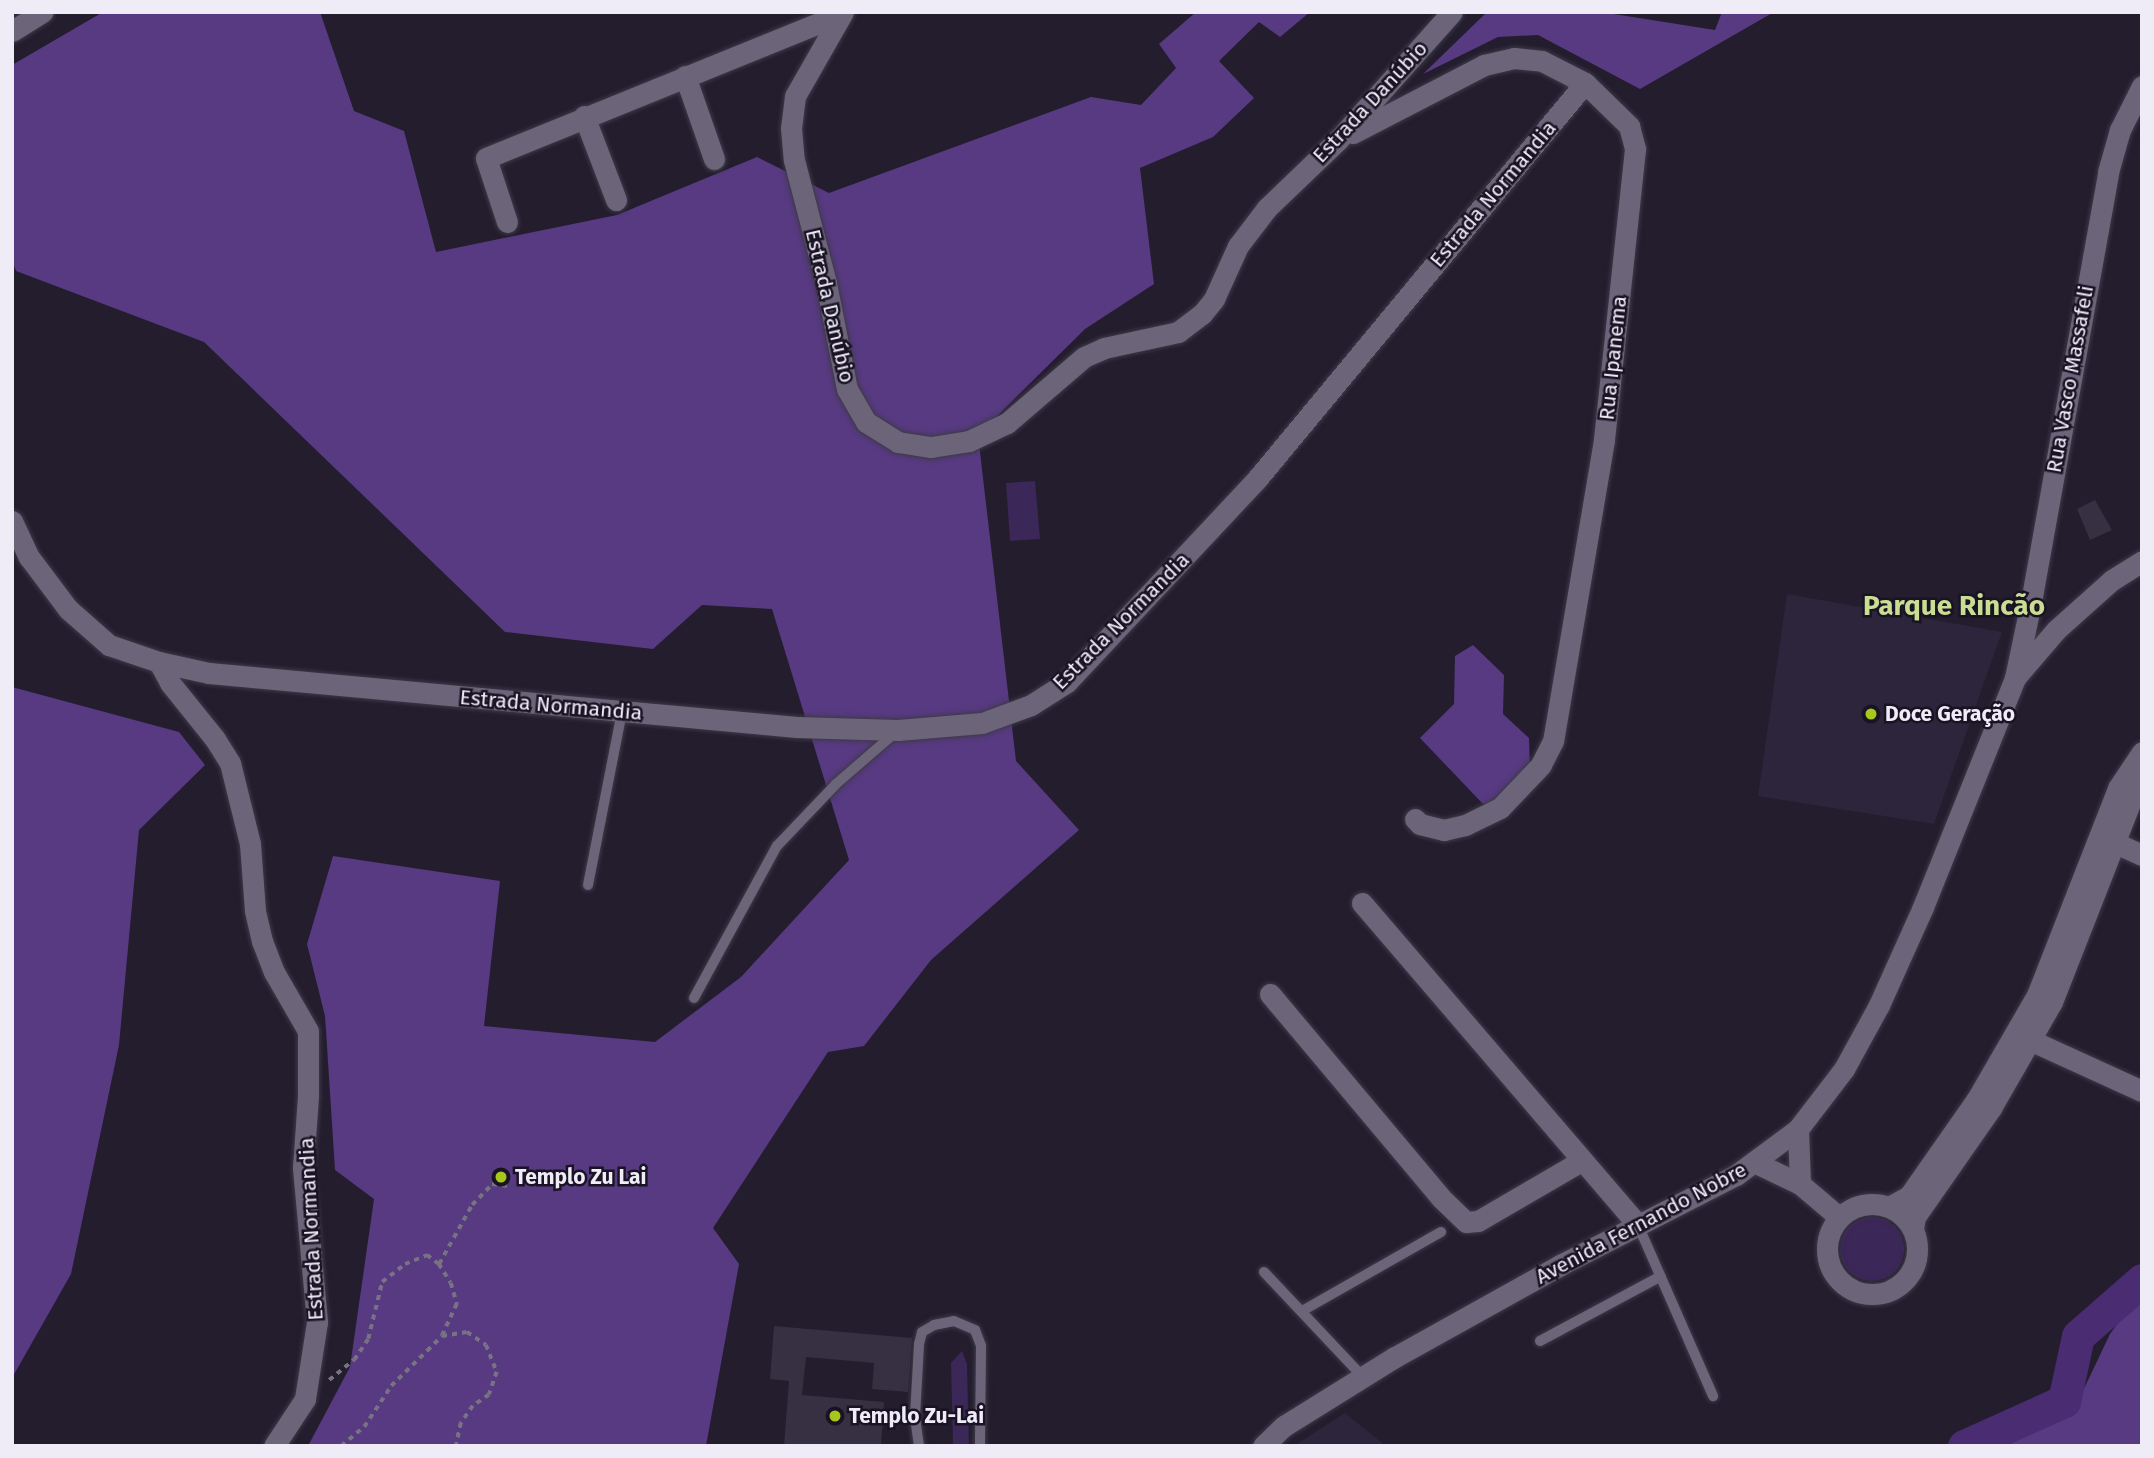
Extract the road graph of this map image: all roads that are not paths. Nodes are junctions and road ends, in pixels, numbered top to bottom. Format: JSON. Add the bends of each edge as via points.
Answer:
{"nodes":[{"id":1,"x":42,"y":12,"type":"edge"},
{"id":2,"x":1452,"y":12,"type":"edge"},
{"id":3,"x":842,"y":13,"type":"edge"},
{"id":4,"x":12,"y":32,"type":"edge"},
{"id":5,"x":685,"y":76,"type":"junction"},
{"id":6,"x":1585,"y":83,"type":"junction"},
{"id":7,"x":2142,"y":86,"type":"edge"},
{"id":8,"x":584,"y":116,"type":"junction"},
{"id":9,"x":1338,"y":140,"type":"junction"},
{"id":10,"x":714,"y":159,"type":"dead end"},
{"id":11,"x":616,"y":200,"type":"dead end"},
{"id":12,"x":508,"y":222,"type":"dead end"},
{"id":13,"x":12,"y":521,"type":"edge"},
{"id":14,"x":2142,"y":561,"type":"edge"},
{"id":15,"x":159,"y":662,"type":"junction"},
{"id":16,"x":2015,"y":678,"type":"junction"},
{"id":17,"x":622,"y":712,"type":"junction"},
{"id":18,"x":898,"y":730,"type":"junction"},
{"id":19,"x":2142,"y":751,"type":"edge"},
{"id":20,"x":2142,"y":781,"type":"edge"},
{"id":21,"x":1415,"y":819,"type":"dead end"},
{"id":22,"x":2107,"y":839,"type":"junction"},
{"id":23,"x":2142,"y":855,"type":"edge"},
{"id":24,"x":588,"y":885,"type":"dead end"},
{"id":25,"x":1362,"y":903,"type":"dead end"},
{"id":26,"x":1270,"y":994,"type":"dead end"},
{"id":27,"x":694,"y":998,"type":"dead end"},
{"id":28,"x":2022,"y":1037,"type":"junction"},
{"id":29,"x":2142,"y":1091,"type":"edge"},
{"id":30,"x":1798,"y":1129,"type":"junction"},
{"id":31,"x":1581,"y":1161,"type":"junction"},
{"id":32,"x":1754,"y":1162,"type":"junction"},
{"id":33,"x":1800,"y":1184,"type":"junction"},
{"id":34,"x":1889,"y":1207,"type":"junction"},
{"id":35,"x":1839,"y":1217,"type":"junction"},
{"id":36,"x":1638,"y":1225,"type":"junction"},
{"id":37,"x":1913,"y":1229,"type":"junction"},
{"id":38,"x":1441,"y":1232,"type":"dead end"},
{"id":39,"x":1264,"y":1272,"type":"dead end"},
{"id":40,"x":1661,"y":1276,"type":"junction"},
{"id":41,"x":1302,"y":1311,"type":"junction"},
{"id":42,"x":1540,"y":1341,"type":"dead end"},
{"id":43,"x":1363,"y":1377,"type":"junction"},
{"id":44,"x":1713,"y":1396,"type":"dead end"},
{"id":45,"x":274,"y":1446,"type":"edge"},
{"id":46,"x":919,"y":1446,"type":"edge"},
{"id":47,"x":980,"y":1446,"type":"edge"},
{"id":48,"x":1263,"y":1446,"type":"edge"}],
"edges":[{"from":1,"to":4,"type":"street"},
{"from":2,"to":9,"type":"street","name":"Estrada Danúbio"},
{"from":3,"to":5,"type":"street"},
{"from":3,"to":9,"type":"street","name":"Estrada Danúbio","via":[[795,96],[794,160],[827,283],[847,389],[866,422],[898,442],[932,447],[979,437],[1007,423],[1084,357],[1104,348],[1178,332],[1213,299],[1238,246],[1267,208]]},
{"from":5,"to":8,"type":"street"},
{"from":5,"to":10,"type":"street"},
{"from":6,"to":9,"type":"street","name":"Rua Ipanema","via":[[1542,61],[1514,58],[1484,65]]},
{"from":6,"to":18,"type":"street","name":"Estrada Normandia","via":[[1257,479],[1067,682],[1031,705],[982,723]]},
{"from":6,"to":21,"type":"street","name":"Rua Ipanema","via":[[1629,126],[1635,149],[1604,440],[1553,741],[1541,765],[1500,808],[1444,830]]},
{"from":7,"to":16,"type":"street","name":"Rua Vasco Massafeli","via":[[2120,130],[2108,172]]},
{"from":8,"to":11,"type":"street"},
{"from":8,"to":12,"type":"street","via":[[486,158]]},
{"from":13,"to":15,"type":"street","name":"Estrada Normandia","via":[[29,557],[68,609],[109,645]]},
{"from":14,"to":16,"type":"street","name":"Avenida Fernando Nobre","via":[[2112,580],[2056,629]]},
{"from":15,"to":17,"type":"street","name":"Estrada Normandia","via":[[209,673]]},
{"from":15,"to":45,"type":"street","name":"Estrada Normandia","via":[[230,763],[250,844],[262,941],[308,1031],[303,1168],[317,1322],[305,1399]]},
{"from":16,"to":30,"type":"street","name":"Avenida Fernando Nobre","via":[[1879,1005],[1844,1069]]},
{"from":17,"to":18,"type":"street","name":"Estrada Normandia","via":[[797,727]]},
{"from":17,"to":24,"type":"lane"},
{"from":18,"to":27,"type":"lane","via":[[836,784],[777,846]]},
{"from":19,"to":22,"type":"street","via":[[2123,779]]},
{"from":20,"to":22,"type":"street"},
{"from":22,"to":23,"type":"street"},
{"from":22,"to":28,"type":"street","via":[[2054,995]]},
{"from":25,"to":31,"type":"street"},
{"from":26,"to":31,"type":"street","via":[[1466,1222],[1478,1221]]},
{"from":28,"to":29,"type":"street"},
{"from":28,"to":34,"type":"street","via":[[1909,1196]]},
{"from":28,"to":37,"type":"street","via":[[1991,1108],[1915,1217]]},
{"from":30,"to":32,"type":"street","name":"Avenida Fernando Nobre"},
{"from":30,"to":33,"type":"street"},
{"from":31,"to":36,"type":"street"},
{"from":32,"to":33,"type":"street"},
{"from":32,"to":36,"type":"street","name":"Avenida Fernando Nobre"},
{"from":33,"to":35,"type":"street"},
{"from":34,"to":35,"type":"street","via":[[1868,1204]]},
{"from":34,"to":37,"type":"street"},
{"from":35,"to":37,"type":"street","via":[[1829,1236],[1831,1268],[1845,1285],[1865,1294],[1886,1292],[1911,1271],[1917,1251]]},
{"from":36,"to":40,"type":"lane"},
{"from":36,"to":43,"type":"street","name":"Avenida Fernando Nobre"},
{"from":38,"to":41,"type":"lane"},
{"from":39,"to":41,"type":"lane"},
{"from":40,"to":42,"type":"lane"},
{"from":40,"to":44,"type":"lane"},
{"from":41,"to":43,"type":"lane"},
{"from":43,"to":48,"type":"street","name":"Avenida Fernando Nobre","via":[[1284,1426]]},
{"from":46,"to":47,"type":"lane","via":[[915,1416],[922,1332],[954,1321],[975,1330],[981,1346]]}]}
